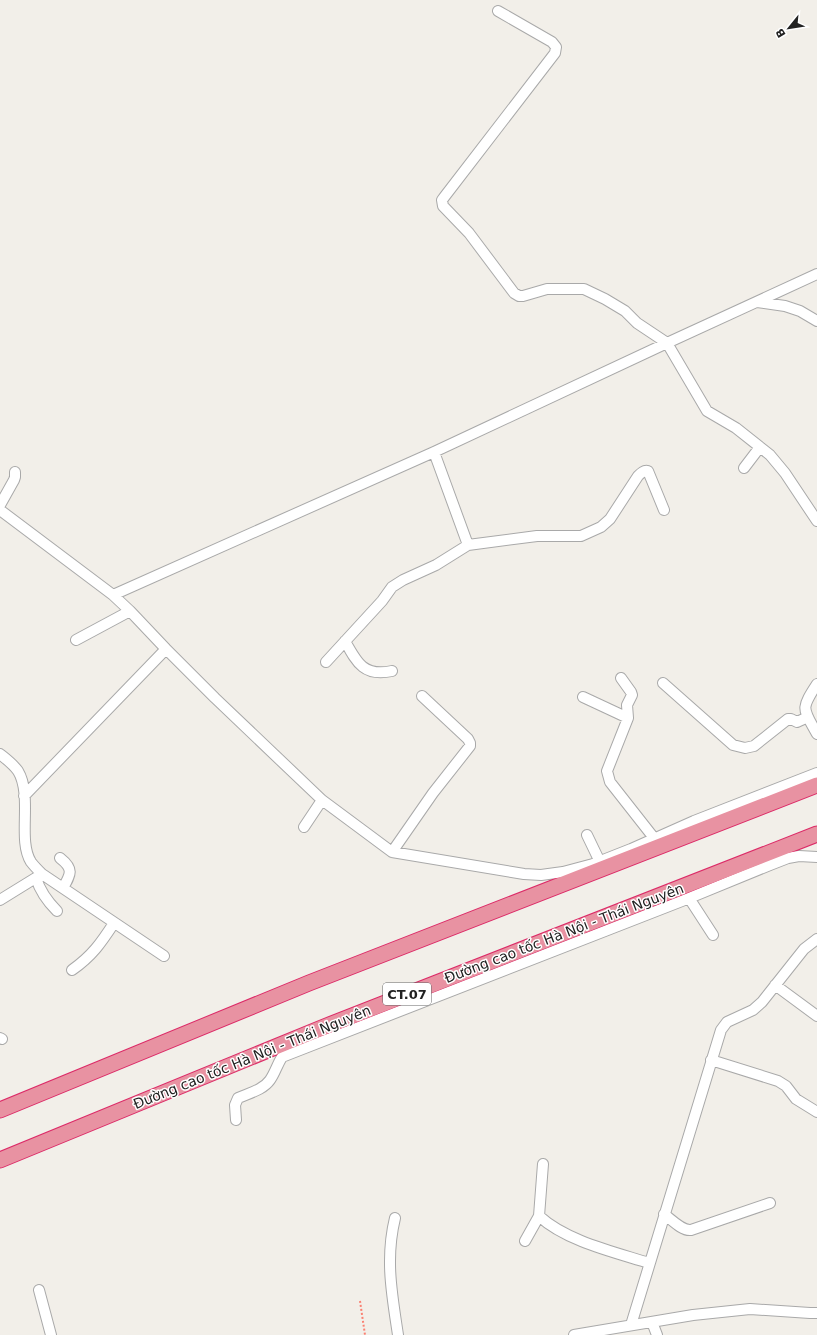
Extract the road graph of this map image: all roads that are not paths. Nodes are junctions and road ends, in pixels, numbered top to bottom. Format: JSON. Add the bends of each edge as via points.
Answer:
{"nodes":[{"id":1,"x":498,"y":11,"type":"dead end"},
{"id":2,"x":817,"y":274,"type":"edge"},
{"id":3,"x":757,"y":302,"type":"junction"},
{"id":4,"x":817,"y":321,"type":"edge"},
{"id":5,"x":667,"y":343,"type":"junction"},
{"id":6,"x":760,"y":447,"type":"junction"},
{"id":7,"x":434,"y":452,"type":"junction"},
{"id":8,"x":744,"y":468,"type":"dead end"},
{"id":9,"x":15,"y":472,"type":"dead end"},
{"id":10,"x":0,"y":505,"type":"edge"},
{"id":11,"x":0,"y":510,"type":"edge"},
{"id":12,"x":664,"y":510,"type":"dead end"},
{"id":13,"x":817,"y":521,"type":"edge"},
{"id":14,"x":468,"y":545,"type":"junction"},
{"id":15,"x":113,"y":595,"type":"junction"},
{"id":16,"x":130,"y":611,"type":"junction"},
{"id":17,"x":76,"y":640,"type":"dead end"},
{"id":18,"x":346,"y":641,"type":"junction"},
{"id":19,"x":166,"y":649,"type":"junction"},
{"id":20,"x":326,"y":662,"type":"dead end"},
{"id":21,"x":392,"y":672,"type":"dead end"},
{"id":22,"x":621,"y":678,"type":"dead end"},
{"id":23,"x":663,"y":683,"type":"dead end"},
{"id":24,"x":817,"y":684,"type":"edge"},
{"id":25,"x":422,"y":696,"type":"dead end"},
{"id":26,"x":583,"y":697,"type":"dead end"},
{"id":27,"x":628,"y":718,"type":"junction"},
{"id":28,"x":808,"y":718,"type":"junction"},
{"id":29,"x":817,"y":734,"type":"edge"},
{"id":30,"x":0,"y":754,"type":"edge"},
{"id":31,"x":817,"y":773,"type":"edge"},
{"id":32,"x":817,"y":785,"type":"edge"},
{"id":33,"x":24,"y":796,"type":"junction"},
{"id":34,"x":322,"y":800,"type":"junction"},
{"id":35,"x":304,"y":827,"type":"dead end"},
{"id":36,"x":817,"y":834,"type":"edge"},
{"id":37,"x":587,"y":835,"type":"dead end"},
{"id":38,"x":654,"y":838,"type":"junction"},
{"id":39,"x":392,"y":852,"type":"junction"},
{"id":40,"x":817,"y":857,"type":"edge"},
{"id":41,"x":60,"y":858,"type":"dead end"},
{"id":42,"x":600,"y":862,"type":"junction"},
{"id":43,"x":39,"y":876,"type":"junction"},
{"id":44,"x":63,"y":888,"type":"junction"},
{"id":45,"x":689,"y":898,"type":"junction"},
{"id":46,"x":0,"y":900,"type":"edge"},
{"id":47,"x":57,"y":911,"type":"dead end"},
{"id":48,"x":114,"y":923,"type":"junction"},
{"id":49,"x":713,"y":935,"type":"dead end"},
{"id":50,"x":817,"y":939,"type":"edge"},
{"id":51,"x":164,"y":956,"type":"dead end"},
{"id":52,"x":72,"y":970,"type":"dead end"},
{"id":53,"x":775,"y":985,"type":"junction"},
{"id":54,"x":817,"y":1016,"type":"edge"},
{"id":55,"x":711,"y":1060,"type":"junction"},
{"id":56,"x":0,"y":1110,"type":"edge"},
{"id":57,"x":817,"y":1112,"type":"edge"},
{"id":58,"x":236,"y":1120,"type":"dead end"},
{"id":59,"x":0,"y":1160,"type":"edge"},
{"id":60,"x":543,"y":1164,"type":"dead end"},
{"id":61,"x":770,"y":1203,"type":"dead end"},
{"id":62,"x":664,"y":1214,"type":"junction"},
{"id":63,"x":539,"y":1216,"type":"junction"},
{"id":64,"x":394,"y":1218,"type":"dead end"},
{"id":65,"x":525,"y":1241,"type":"dead end"},
{"id":66,"x":650,"y":1263,"type":"junction"},
{"id":67,"x":39,"y":1290,"type":"dead end"},
{"id":68,"x":817,"y":1313,"type":"edge"},
{"id":69,"x":652,"y":1322,"type":"junction"},
{"id":70,"x":631,"y":1325,"type":"junction"},
{"id":71,"x":51,"y":1335,"type":"edge"},
{"id":72,"x":398,"y":1335,"type":"edge"},
{"id":73,"x":574,"y":1335,"type":"edge"},
{"id":74,"x":657,"y":1335,"type":"edge"}],
"edges":[{"from":1,"to":5,"type":"street","via":[[552,42],[556,47],[555,52],[442,200],[443,206],[470,233],[519,296],[547,289],[584,290],[612,303]]},
{"from":2,"to":3,"type":"street"},
{"from":3,"to":4,"type":"street","via":[[785,306]]},
{"from":3,"to":5,"type":"street"},
{"from":5,"to":6,"type":"street","via":[[707,411],[736,428]]},
{"from":5,"to":7,"type":"street"},
{"from":6,"to":8,"type":"street"},
{"from":6,"to":13,"type":"street","via":[[785,473]]},
{"from":7,"to":14,"type":"street"},
{"from":7,"to":15,"type":"street"},
{"from":9,"to":10,"type":"street","via":[[14,480]]},
{"from":11,"to":15,"type":"street"},
{"from":12,"to":14,"type":"street","via":[[647,471],[638,476],[610,519],[601,527],[581,536],[537,536]]},
{"from":14,"to":18,"type":"street","via":[[436,565],[392,587]]},
{"from":15,"to":16,"type":"street"},
{"from":16,"to":17,"type":"street"},
{"from":16,"to":19,"type":"street"},
{"from":18,"to":20,"type":"street"},
{"from":18,"to":21,"type":"street","via":[[360,665],[381,674]]},
{"from":19,"to":33,"type":"street"},
{"from":19,"to":34,"type":"street"},
{"from":22,"to":27,"type":"street","via":[[631,692],[627,704]]},
{"from":23,"to":28,"type":"street","via":[[733,745],[745,748],[754,746],[788,719],[797,722]]},
{"from":24,"to":28,"type":"street","via":[[804,706]]},
{"from":25,"to":39,"type":"street","via":[[468,739],[470,746]]},
{"from":26,"to":27,"type":"street"},
{"from":27,"to":38,"type":"street","via":[[607,771],[608,777]]},
{"from":28,"to":29,"type":"street"},
{"from":30,"to":33,"type":"street","via":[[18,771]]},
{"from":31,"to":38,"type":"street"},
{"from":32,"to":56,"type":"highway","via":[[309,983]]},
{"from":33,"to":43,"type":"street","via":[[26,849]]},
{"from":34,"to":35,"type":"street"},
{"from":34,"to":39,"type":"street"},
{"from":36,"to":59,"type":"highway","name":"Đường cao tốc Hà Nội - Thái Nguyên","number":"CT.07","via":[[324,1027]]},
{"from":37,"to":42,"type":"street"},
{"from":38,"to":42,"type":"street"},
{"from":39,"to":42,"type":"street","via":[[541,875]]},
{"from":40,"to":45,"type":"street","via":[[788,858]]},
{"from":41,"to":44,"type":"street","via":[[68,865],[70,872]]},
{"from":43,"to":44,"type":"street"},
{"from":43,"to":46,"type":"street"},
{"from":43,"to":47,"type":"street","via":[[40,890]]},
{"from":44,"to":48,"type":"street"},
{"from":45,"to":49,"type":"street"},
{"from":45,"to":58,"type":"street","via":[[282,1057],[268,1082],[238,1098],[235,1105]]},
{"from":48,"to":51,"type":"street"},
{"from":48,"to":52,"type":"street","via":[[96,949]]},
{"from":50,"to":53,"type":"street","via":[[804,949]]},
{"from":53,"to":54,"type":"street"},
{"from":53,"to":55,"type":"street","via":[[753,1010],[727,1022],[721,1030]]},
{"from":55,"to":57,"type":"street","via":[[778,1081],[786,1086],[796,1099]]},
{"from":55,"to":62,"type":"street"},
{"from":60,"to":63,"type":"street"},
{"from":61,"to":62,"type":"street","via":[[692,1230],[683,1228]]},
{"from":62,"to":66,"type":"street"},
{"from":63,"to":65,"type":"street"},
{"from":63,"to":66,"type":"street","via":[[564,1233],[600,1248]]},
{"from":64,"to":72,"type":"street","via":[[390,1273]]},
{"from":66,"to":70,"type":"street"},
{"from":67,"to":71,"type":"street"},
{"from":68,"to":69,"type":"street","via":[[750,1310],[693,1314]]},
{"from":69,"to":70,"type":"street"},
{"from":69,"to":74,"type":"street"},
{"from":70,"to":73,"type":"street"}]}
